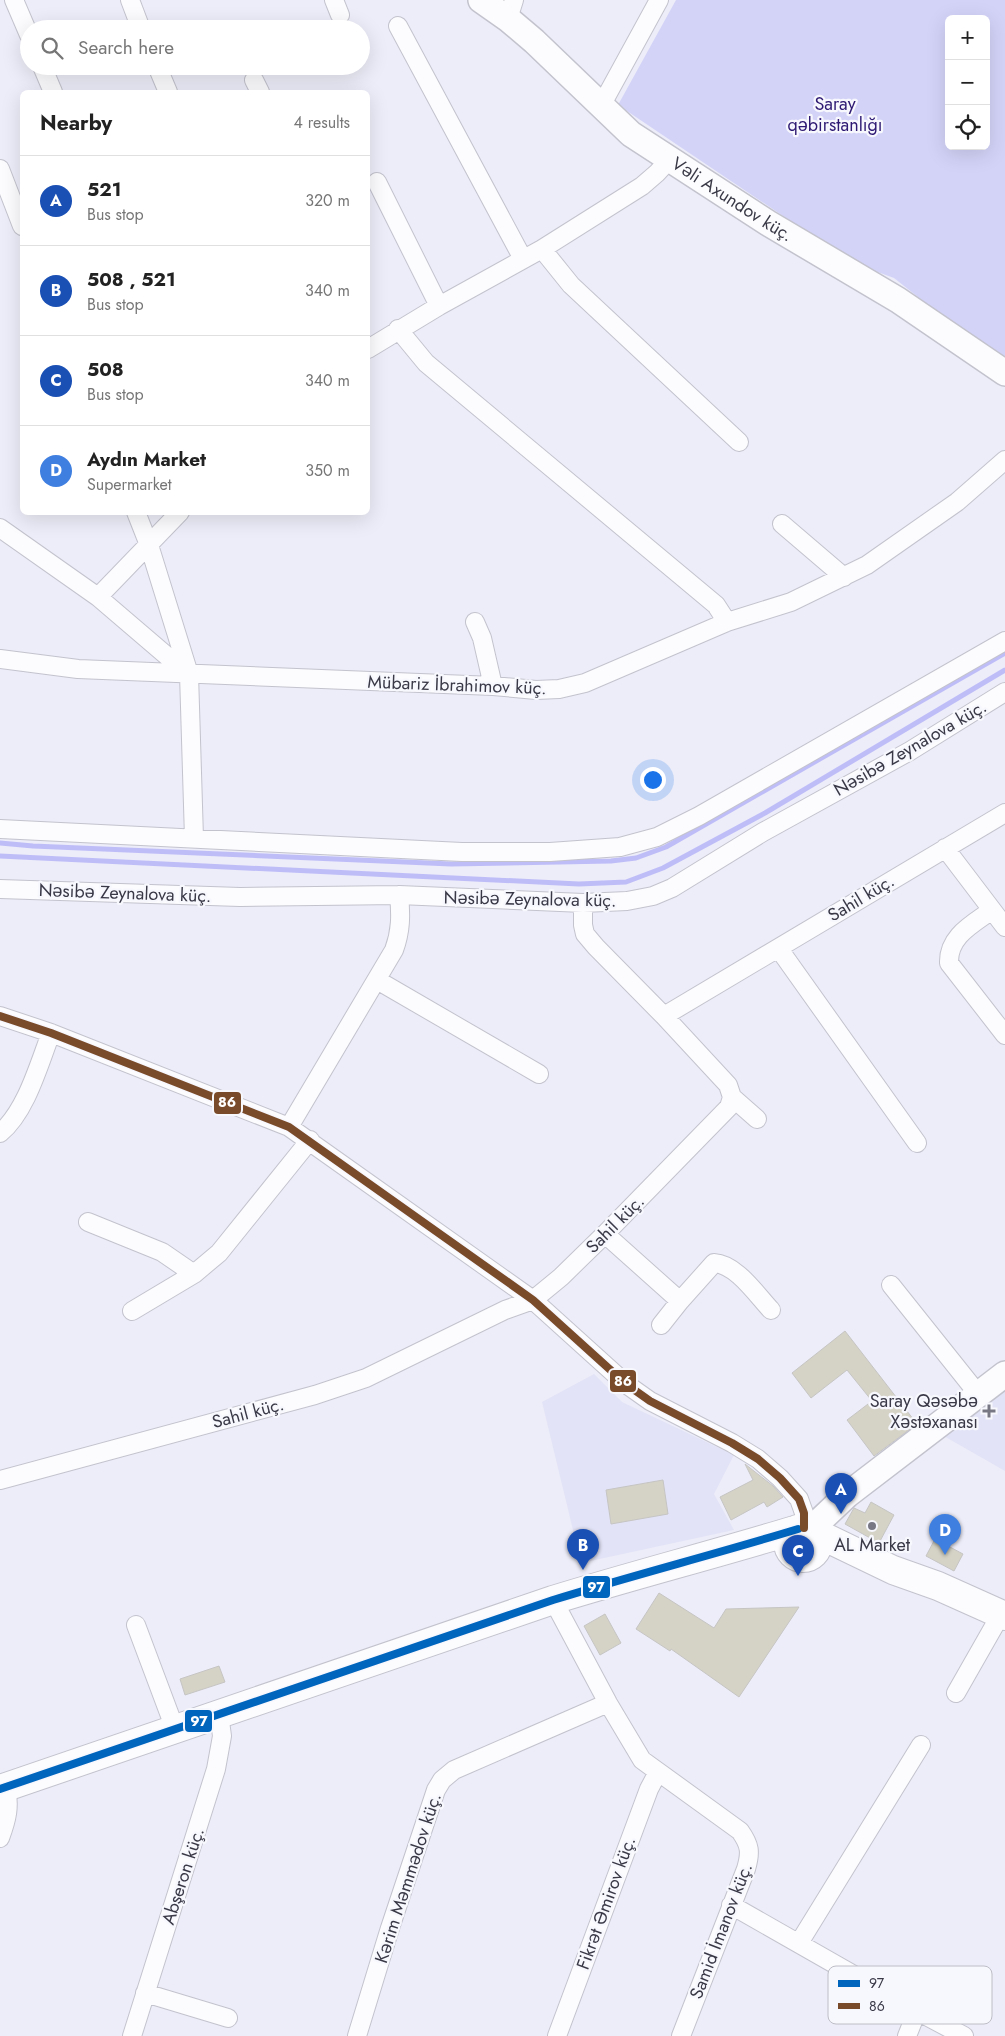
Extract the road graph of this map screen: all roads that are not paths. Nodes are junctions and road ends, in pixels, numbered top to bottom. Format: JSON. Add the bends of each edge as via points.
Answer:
{"nodes":[{"id":1,"x":14,"y":0,"type":"edge"},
{"id":2,"x":130,"y":0,"type":"edge"},
{"id":3,"x":482,"y":0,"type":"edge"},
{"id":4,"x":659,"y":0,"type":"edge"},
{"id":5,"x":511,"y":9,"type":"edge"},
{"id":6,"x":23,"y":20,"type":"edge"},
{"id":7,"x":138,"y":20,"type":"edge"},
{"id":8,"x":398,"y":26,"type":"dead end"},
{"id":9,"x":46,"y":75,"type":"edge"},
{"id":10,"x":161,"y":75,"type":"edge"},
{"id":11,"x":52,"y":90,"type":"edge"},
{"id":12,"x":167,"y":90,"type":"edge"},
{"id":13,"x":600,"y":106,"type":"junction"},
{"id":14,"x":669,"y":160,"type":"junction"},
{"id":15,"x":0,"y":169,"type":"edge"},
{"id":16,"x":377,"y":182,"type":"dead end"},
{"id":17,"x":20,"y":221,"type":"edge"},
{"id":18,"x":542,"y":249,"type":"junction"},
{"id":19,"x":523,"y":259,"type":"junction"},
{"id":20,"x":439,"y":306,"type":"junction"},
{"id":21,"x":398,"y":330,"type":"junction"},
{"id":22,"x":370,"y":343,"type":"edge"},
{"id":23,"x":1005,"y":373,"type":"edge"},
{"id":24,"x":739,"y":442,"type":"dead end"},
{"id":25,"x":1005,"y":460,"type":"edge"},
{"id":26,"x":137,"y":515,"type":"edge"},
{"id":27,"x":177,"y":515,"type":"edge"},
{"id":28,"x":782,"y":524,"type":"dead end"},
{"id":29,"x":0,"y":528,"type":"edge"},
{"id":30,"x":148,"y":545,"type":"junction"},
{"id":31,"x":844,"y":577,"type":"junction"},
{"id":32,"x":98,"y":597,"type":"junction"},
{"id":33,"x":475,"y":622,"type":"dead end"},
{"id":34,"x":727,"y":622,"type":"junction"},
{"id":35,"x":1005,"y":642,"type":"edge"},
{"id":36,"x":0,"y":659,"type":"edge"},
{"id":37,"x":189,"y":674,"type":"junction"},
{"id":38,"x":492,"y":686,"type":"junction"},
{"id":39,"x":1005,"y":692,"type":"edge"},
{"id":40,"x":1005,"y":813,"type":"edge"},
{"id":41,"x":0,"y":828,"type":"edge"},
{"id":42,"x":194,"y":838,"type":"junction"},
{"id":43,"x":945,"y":848,"type":"junction"},
{"id":44,"x":0,"y":889,"type":"edge"},
{"id":45,"x":399,"y":895,"type":"junction"},
{"id":46,"x":583,"y":903,"type":"junction"},
{"id":47,"x":992,"y":910,"type":"junction"},
{"id":48,"x":1005,"y":927,"type":"edge"},
{"id":49,"x":779,"y":948,"type":"junction"},
{"id":50,"x":377,"y":980,"type":"junction"},
{"id":51,"x":0,"y":1016,"type":"edge"},
{"id":52,"x":664,"y":1016,"type":"junction"},
{"id":53,"x":51,"y":1033,"type":"junction"},
{"id":54,"x":1005,"y":1035,"type":"edge"},
{"id":55,"x":539,"y":1074,"type":"dead end"},
{"id":56,"x":732,"y":1097,"type":"junction"},
{"id":57,"x":757,"y":1119,"type":"dead end"},
{"id":58,"x":289,"y":1127,"type":"junction"},
{"id":59,"x":2,"y":1129,"type":"edge"},
{"id":60,"x":310,"y":1140,"type":"junction"},
{"id":61,"x":917,"y":1143,"type":"dead end"},
{"id":62,"x":88,"y":1222,"type":"dead end"},
{"id":63,"x":605,"y":1234,"type":"junction"},
{"id":64,"x":194,"y":1274,"type":"junction"},
{"id":65,"x":891,"y":1285,"type":"dead end"},
{"id":66,"x":533,"y":1300,"type":"junction"},
{"id":67,"x":680,"y":1301,"type":"junction"},
{"id":68,"x":770,"y":1310,"type":"dead end"},
{"id":69,"x":132,"y":1311,"type":"dead end"},
{"id":70,"x":661,"y":1325,"type":"dead end"},
{"id":71,"x":1005,"y":1374,"type":"edge"},
{"id":72,"x":978,"y":1394,"type":"junction"},
{"id":73,"x":0,"y":1480,"type":"edge"},
{"id":74,"x":804,"y":1529,"type":"junction"},
{"id":75,"x":705,"y":1557,"type":"junction"},
{"id":76,"x":802,"y":1558,"type":"junction"},
{"id":77,"x":893,"y":1570,"type":"junction"},
{"id":78,"x":553,"y":1600,"type":"junction"},
{"id":79,"x":1003,"y":1615,"type":"edge"},
{"id":80,"x":136,"y":1625,"type":"dead end"},
{"id":81,"x":956,"y":1693,"type":"dead end"},
{"id":82,"x":608,"y":1703,"type":"junction"},
{"id":83,"x":219,"y":1714,"type":"junction"},
{"id":84,"x":175,"y":1729,"type":"junction"},
{"id":85,"x":921,"y":1745,"type":"dead end"},
{"id":86,"x":658,"y":1772,"type":"junction"},
{"id":87,"x":3,"y":1788,"type":"edge"},
{"id":88,"x":0,"y":1838,"type":"edge"},
{"id":89,"x":731,"y":1905,"type":"junction"},
{"id":90,"x":798,"y":1944,"type":"junction"},
{"id":91,"x":837,"y":1966,"type":"edge"},
{"id":92,"x":146,"y":1993,"type":"junction"},
{"id":93,"x":228,"y":2018,"type":"dead end"},
{"id":94,"x":912,"y":2024,"type":"edge"},
{"id":95,"x":941,"y":2024,"type":"edge"},
{"id":96,"x":132,"y":2036,"type":"edge"},
{"id":97,"x":357,"y":2036,"type":"edge"},
{"id":98,"x":557,"y":2036,"type":"edge"},
{"id":99,"x":681,"y":2036,"type":"edge"},
{"id":100,"x":907,"y":2036,"type":"edge"},
{"id":101,"x":964,"y":2036,"type":"edge"}],
"edges":[{"from":1,"to":6,"type":"street"},
{"from":2,"to":7,"type":"street"},
{"from":3,"to":5,"type":"street","name":"Vəli Axundov küç."},
{"from":4,"to":13,"type":"street"},
{"from":5,"to":13,"type":"street","name":"Vəli Axundov küç.","via":[[534,41]]},
{"from":8,"to":19,"type":"street"},
{"from":9,"to":11,"type":"street"},
{"from":10,"to":12,"type":"street"},
{"from":13,"to":14,"type":"street","name":"Vəli Axundov küç.","via":[[631,134]]},
{"from":14,"to":18,"type":"street","via":[[642,186]]},
{"from":14,"to":23,"type":"street","name":"Vəli Axundov küç.","via":[[898,300]]},
{"from":15,"to":17,"type":"street"},
{"from":16,"to":20,"type":"street"},
{"from":18,"to":19,"type":"street"},
{"from":18,"to":24,"type":"street","via":[[571,285]]},
{"from":19,"to":20,"type":"street"},
{"from":20,"to":21,"type":"street"},
{"from":21,"to":22,"type":"street"},
{"from":21,"to":34,"type":"street","via":[[426,363],[716,605]]},
{"from":25,"to":31,"type":"street","name":"Mübariz İbrahimov küç.","via":[[950,507],[867,565]]},
{"from":26,"to":30,"type":"street"},
{"from":27,"to":30,"type":"street"},
{"from":28,"to":31,"type":"street"},
{"from":29,"to":32,"type":"street"},
{"from":30,"to":32,"type":"street"},
{"from":30,"to":37,"type":"street"},
{"from":31,"to":34,"type":"street","name":"Mübariz İbrahimov küç.","via":[[791,602]]},
{"from":32,"to":37,"type":"street"},
{"from":33,"to":38,"type":"street","via":[[482,638]]},
{"from":34,"to":38,"type":"street","name":"Mübariz İbrahimov küç.","via":[[585,683],[536,690]]},
{"from":35,"to":42,"type":"street","via":[[699,816],[656,837],[620,847],[550,852],[462,852]]},
{"from":36,"to":37,"type":"street","name":"Mübariz İbrahimov küç.","via":[[78,669]]},
{"from":37,"to":38,"type":"street","name":"Mübariz İbrahimov küç."},
{"from":37,"to":42,"type":"street"},
{"from":39,"to":46,"type":"street","name":"Nəsibə Zeynalova küç.","via":[[910,751],[764,832],[672,888],[627,901]]},
{"from":40,"to":43,"type":"street","name":"Sahil küç."},
{"from":41,"to":42,"type":"street"},
{"from":43,"to":47,"type":"street"},
{"from":43,"to":49,"type":"street","name":"Sahil küç."},
{"from":44,"to":45,"type":"street","name":"Nəsibə Zeynalova küç.","via":[[240,897]]},
{"from":45,"to":46,"type":"street","name":"Nəsibə Zeynalova küç."},
{"from":45,"to":50,"type":"street","via":[[400,934]]},
{"from":46,"to":52,"type":"street","via":[[585,934]]},
{"from":47,"to":48,"type":"street"},
{"from":47,"to":54,"type":"street","via":[[957,936],[948,952],[949,963]]},
{"from":49,"to":52,"type":"street","name":"Sahil küç."},
{"from":49,"to":61,"type":"street"},
{"from":50,"to":55,"type":"street"},
{"from":50,"to":58,"type":"street"},
{"from":51,"to":53,"type":"street"},
{"from":52,"to":56,"type":"street","via":[[728,1085]]},
{"from":53,"to":58,"type":"street"},
{"from":53,"to":59,"type":"street","via":[[15,1118]]},
{"from":56,"to":57,"type":"street"},
{"from":56,"to":63,"type":"street","name":"Sahil küç.","via":[[729,1108]]},
{"from":58,"to":60,"type":"street"},
{"from":60,"to":64,"type":"street","via":[[219,1253]]},
{"from":60,"to":66,"type":"street"},
{"from":62,"to":64,"type":"street","via":[[162,1252]]},
{"from":63,"to":66,"type":"street","name":"Sahil küç."},
{"from":63,"to":67,"type":"street"},
{"from":64,"to":69,"type":"street"},
{"from":65,"to":72,"type":"street"},
{"from":66,"to":73,"type":"street","name":"Sahil küç.","via":[[505,1310],[347,1385]]},
{"from":66,"to":74,"type":"street","via":[[626,1384],[650,1401],[758,1459],[799,1499]]},
{"from":67,"to":68,"type":"street","via":[[714,1263],[723,1263],[733,1269]]},
{"from":67,"to":70,"type":"street"},
{"from":71,"to":72,"type":"street"},
{"from":72,"to":74,"type":"street"},
{"from":74,"to":75,"type":"main road"},
{"from":74,"to":76,"type":"main road","via":[[818,1539],[818,1546],[816,1552]]},
{"from":74,"to":77,"type":"main road"},
{"from":75,"to":76,"type":"main road"},
{"from":75,"to":78,"type":"main road"},
{"from":76,"to":77,"type":"main road"},
{"from":77,"to":79,"type":"main road","via":[[956,1593]]},
{"from":78,"to":82,"type":"street","name":"Samid İmanov küç."},
{"from":78,"to":83,"type":"main road"},
{"from":79,"to":81,"type":"street"},
{"from":80,"to":84,"type":"street"},
{"from":82,"to":86,"type":"street","name":"Samid İmanov küç.","via":[[642,1760]]},
{"from":82,"to":97,"type":"street","name":"Kərim Məmmədov küç.","via":[[454,1770],[442,1780],[399,1900]]},
{"from":83,"to":84,"type":"main road"},
{"from":83,"to":92,"type":"street","name":"Abşeron küç.","via":[[222,1736],[216,1770]]},
{"from":84,"to":87,"type":"main road"},
{"from":85,"to":90,"type":"street"},
{"from":86,"to":89,"type":"street","name":"Samid İmanov küç.","via":[[740,1831],[748,1842],[750,1856]]},
{"from":86,"to":98,"type":"street","name":"Fikrət Əmirov küç.","via":[[645,1798]]},
{"from":87,"to":88,"type":"street","via":[[9,1803]]},
{"from":89,"to":90,"type":"street"},
{"from":89,"to":99,"type":"street","name":"Samid İmanov küç."},
{"from":90,"to":91,"type":"street"},
{"from":92,"to":93,"type":"street"},
{"from":92,"to":96,"type":"street","name":"Abşeron küç."},
{"from":94,"to":100,"type":"street"},
{"from":95,"to":101,"type":"street"}]}
